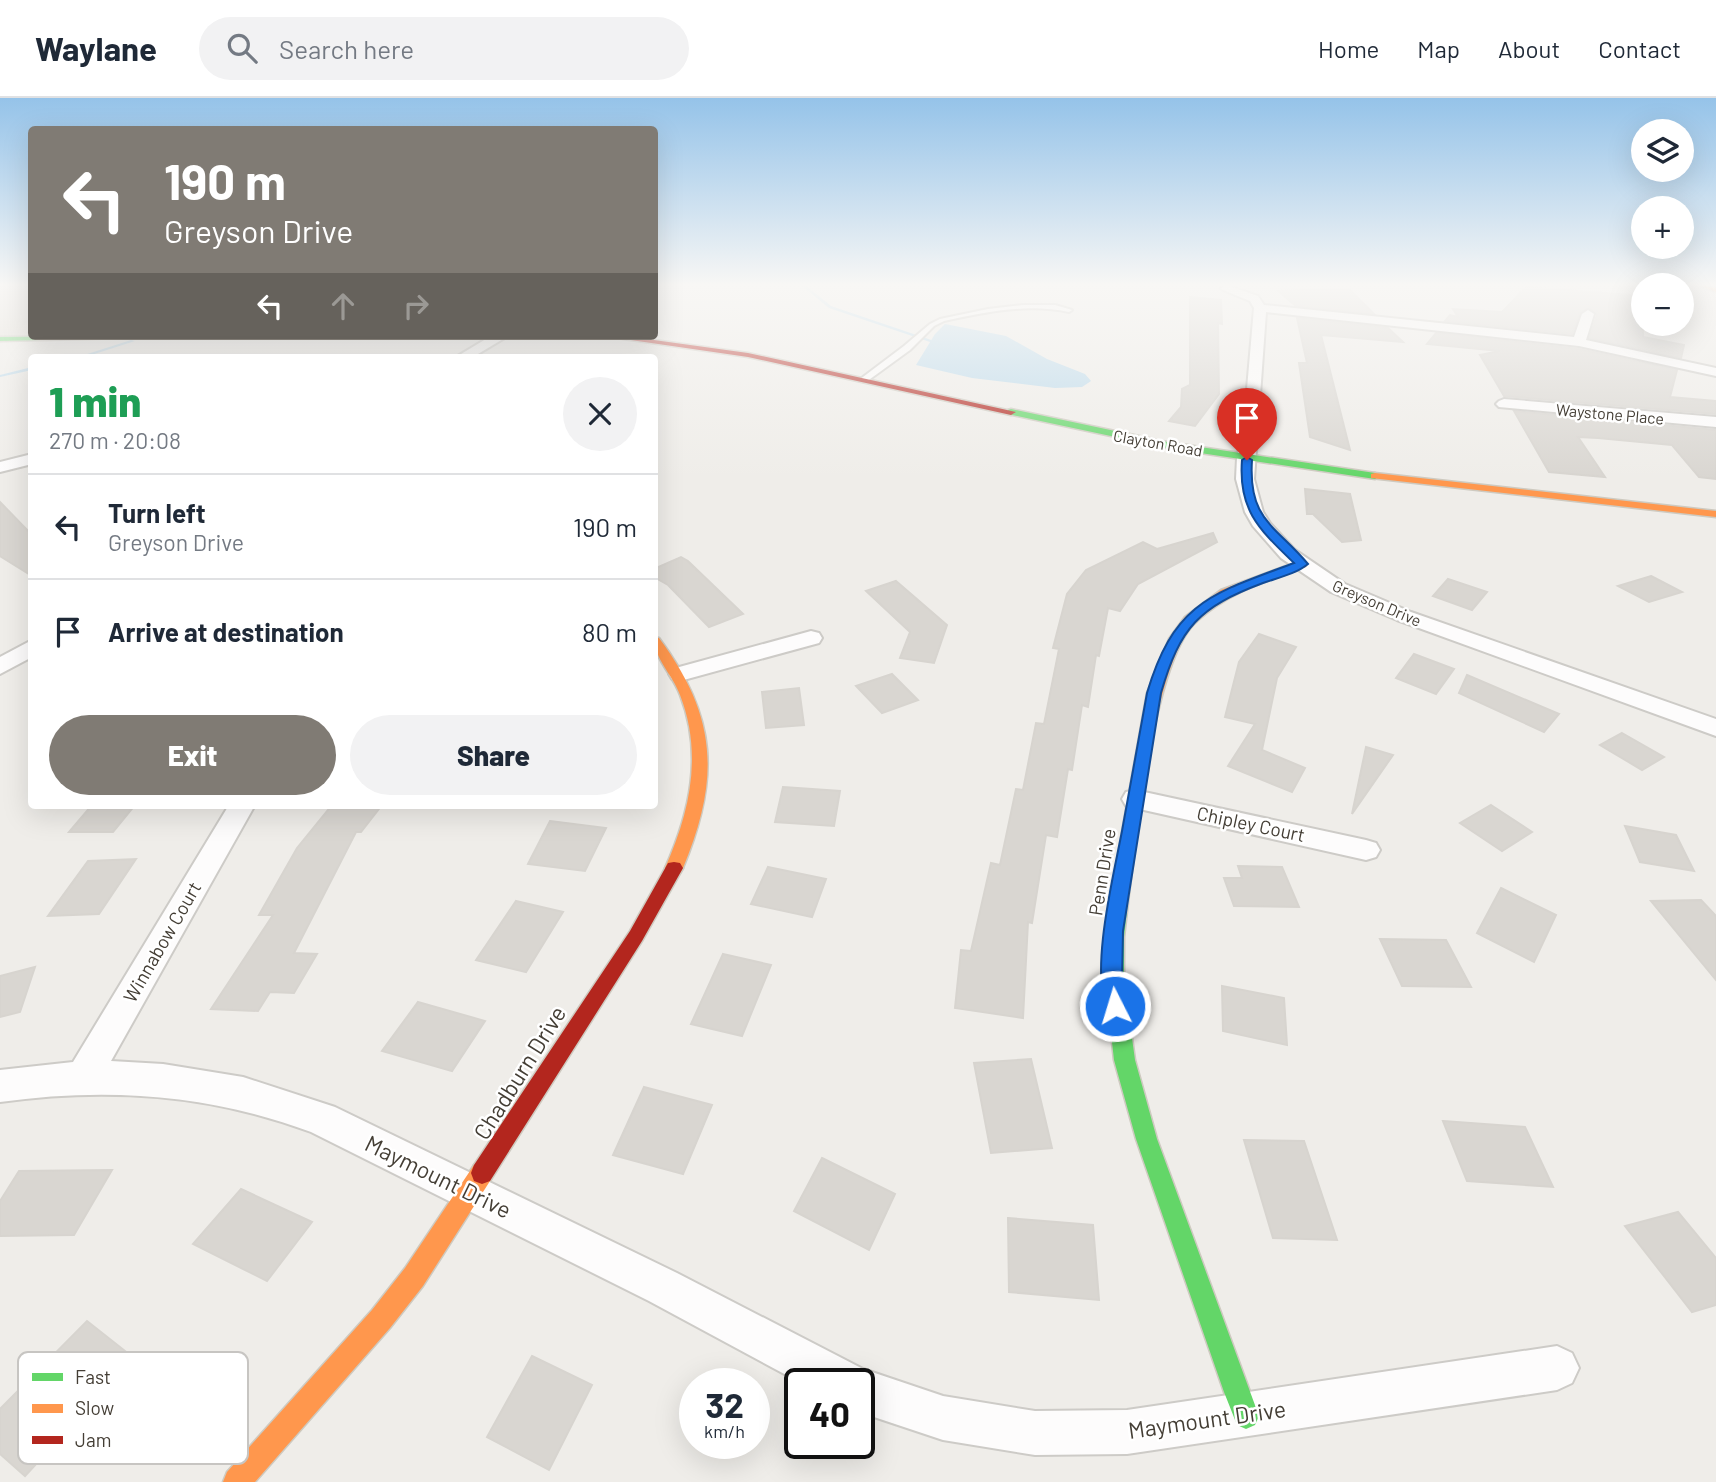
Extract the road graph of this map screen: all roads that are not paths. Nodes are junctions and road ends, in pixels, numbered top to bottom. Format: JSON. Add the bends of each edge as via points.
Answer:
{"nodes":[{"id":1,"x":714,"y":350,"type":"edge"},
{"id":2,"x":905,"y":350,"type":"edge"},
{"id":3,"x":1257,"y":350,"type":"edge"},
{"id":4,"x":1614,"y":350,"type":"edge"},
{"id":5,"x":1716,"y":372,"type":"edge"},
{"id":6,"x":863,"y":380,"type":"junction"},
{"id":7,"x":1504,"y":404,"type":"dead end"},
{"id":8,"x":1716,"y":422,"type":"edge"},
{"id":9,"x":1245,"y":458,"type":"junction"},
{"id":10,"x":28,"y":460,"type":"edge"},
{"id":11,"x":0,"y":467,"type":"edge"},
{"id":12,"x":1716,"y":514,"type":"edge"},
{"id":13,"x":1302,"y":564,"type":"junction"},
{"id":14,"x":811,"y":638,"type":"dead end"},
{"id":15,"x":658,"y":646,"type":"edge"},
{"id":16,"x":28,"y":650,"type":"edge"},
{"id":17,"x":0,"y":667,"type":"edge"},
{"id":18,"x":680,"y":674,"type":"junction"},
{"id":19,"x":1716,"y":729,"type":"edge"},
{"id":20,"x":1135,"y":799,"type":"junction"},
{"id":21,"x":240,"y":809,"type":"edge"},
{"id":22,"x":1366,"y":850,"type":"dead end"},
{"id":23,"x":82,"y":1079,"type":"junction"},
{"id":24,"x":0,"y":1086,"type":"edge"},
{"id":25,"x":469,"y":1193,"type":"junction"},
{"id":26,"x":817,"y":1368,"type":"edge"},
{"id":27,"x":1557,"y":1368,"type":"dead end"},
{"id":28,"x":875,"y":1396,"type":"edge"},
{"id":29,"x":1246,"y":1416,"type":"junction"},
{"id":30,"x":237,"y":1482,"type":"edge"}],
"edges":[{"from":1,"to":6,"type":"street","name":"Clayton Road"},
{"from":2,"to":6,"type":"lane"},
{"from":3,"to":9,"type":"street","name":"Greyson Drive"},
{"from":4,"to":5,"type":"street"},
{"from":6,"to":9,"type":"street","name":"Clayton Road","via":[[1098,432]]},
{"from":7,"to":8,"type":"street","name":"Waystone Place"},
{"from":9,"to":12,"type":"street","name":"Clayton Road"},
{"from":9,"to":13,"type":"street","name":"Greyson Drive","via":[[1254,512],[1262,526]]},
{"from":10,"to":11,"type":"street"},
{"from":13,"to":19,"type":"street","name":"Greyson Drive","via":[[1338,588],[1404,616]]},
{"from":13,"to":20,"type":"street","name":"Penn Drive","via":[[1224,593],[1196,612],[1178,634],[1163,661],[1154,693]]},
{"from":14,"to":18,"type":"street"},
{"from":15,"to":18,"type":"street","name":"Chadburn Drive"},
{"from":16,"to":17,"type":"street"},
{"from":18,"to":25,"type":"street","name":"Chadburn Drive","via":[[694,704],[702,770],[678,861]]},
{"from":20,"to":22,"type":"street","name":"Chipley Court"},
{"from":20,"to":29,"type":"street","name":"Penn Drive","via":[[1113,931],[1112,982],[1121,1052],[1141,1124]]},
{"from":21,"to":23,"type":"street","name":"Winnabow Court"},
{"from":23,"to":24,"type":"street","name":"Maymount Drive"},
{"from":23,"to":25,"type":"street","name":"Maymount Drive","via":[[154,1077],[217,1085],[276,1100]]},
{"from":25,"to":26,"type":"street","name":"Maymount Drive"},
{"from":25,"to":30,"type":"street","name":"Chadburn Drive","via":[[401,1294],[318,1395]]},
{"from":27,"to":29,"type":"street","name":"Maymount Drive"},
{"from":28,"to":29,"type":"street","name":"Maymount Drive","via":[[943,1418],[1035,1433],[1127,1432]]}]}
